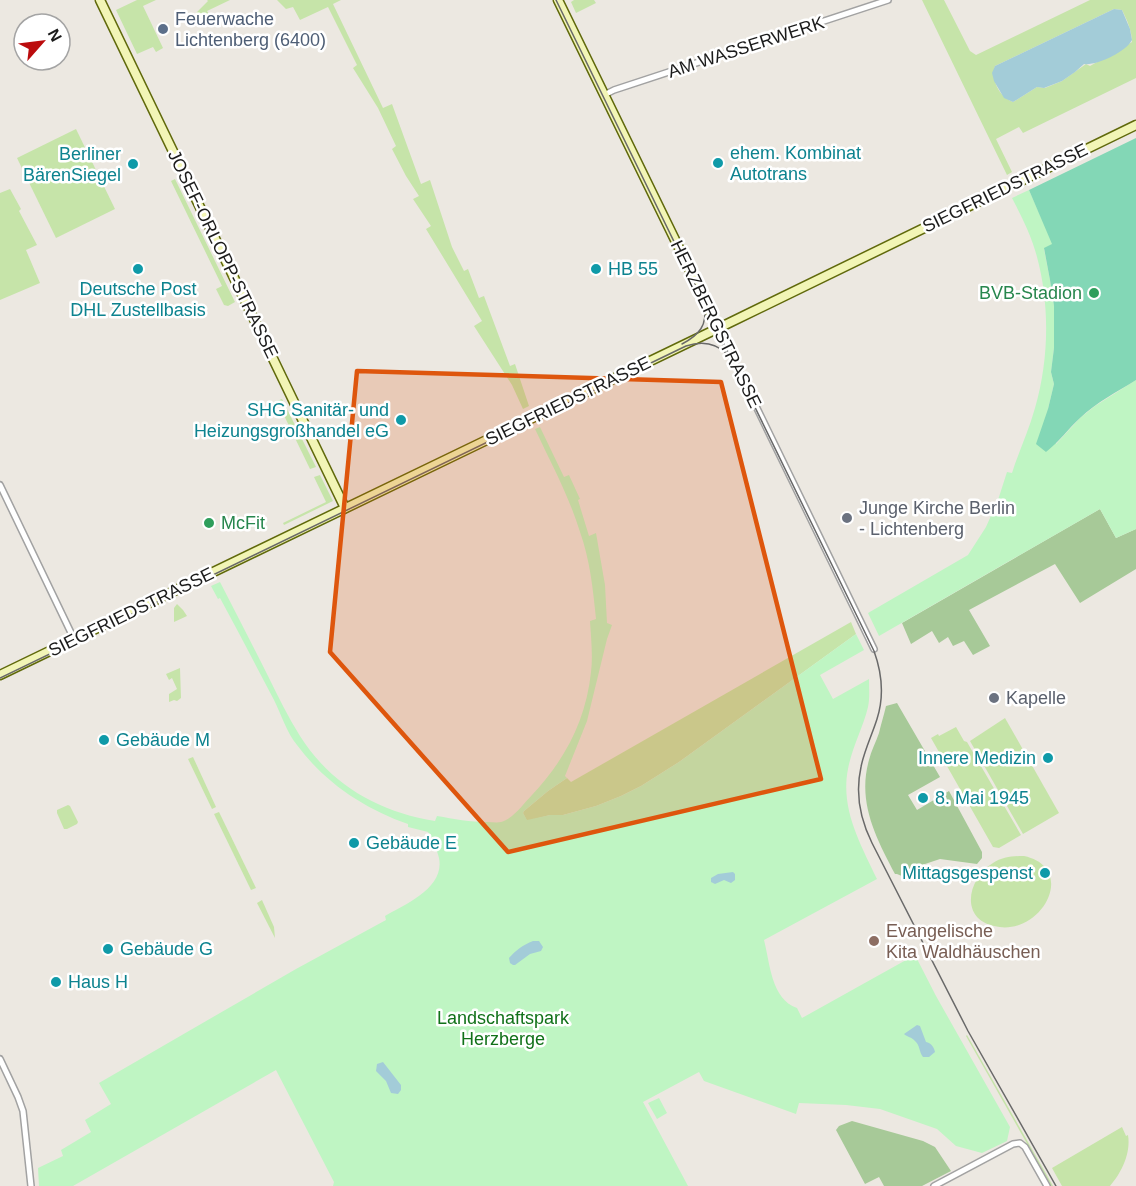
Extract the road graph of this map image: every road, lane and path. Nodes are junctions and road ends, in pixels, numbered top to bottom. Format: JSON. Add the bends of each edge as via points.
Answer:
{"nodes":[{"id":1,"x":100,"y":0,"type":"edge"},
{"id":2,"x":558,"y":0,"type":"edge"},
{"id":3,"x":888,"y":0,"type":"edge"},
{"id":4,"x":604,"y":95,"type":"junction"},
{"id":5,"x":1136,"y":125,"type":"edge"},
{"id":6,"x":718,"y":328,"type":"junction"},
{"id":7,"x":0,"y":485,"type":"edge"},
{"id":8,"x":345,"y":508,"type":"junction"},
{"id":9,"x":74,"y":639,"type":"junction"},
{"id":10,"x":874,"y":649,"type":"dead end"},
{"id":11,"x":0,"y":675,"type":"edge"},
{"id":12,"x":0,"y":1059,"type":"edge"},
{"id":13,"x":31,"y":1186,"type":"edge"},
{"id":14,"x":934,"y":1186,"type":"edge"},
{"id":15,"x":1047,"y":1186,"type":"edge"}],
"edges":[{"from":1,"to":8,"type":"street","name":"JOSEF-ORLOPP-STRASSE"},
{"from":2,"to":4,"type":"street","name":"HERZBERGSTRASSE"},
{"from":3,"to":4,"type":"street","name":"AM WASSERWERK"},
{"from":4,"to":6,"type":"street","name":"HERZBERGSTRASSE"},
{"from":5,"to":6,"type":"street","name":"SIEGFRIEDSTRASSE"},
{"from":6,"to":8,"type":"street","name":"SIEGFRIEDSTRASSE"},
{"from":6,"to":10,"type":"street","name":"HERZBERGSTRASSE"},
{"from":7,"to":9,"type":"street"},
{"from":8,"to":9,"type":"street","name":"SIEGFRIEDSTRASSE"},
{"from":9,"to":11,"type":"street","name":"SIEGFRIEDSTRASSE"},
{"from":12,"to":13,"type":"street","via":[[23,1111]]},
{"from":14,"to":15,"type":"street","via":[[1020,1143]]}]}
